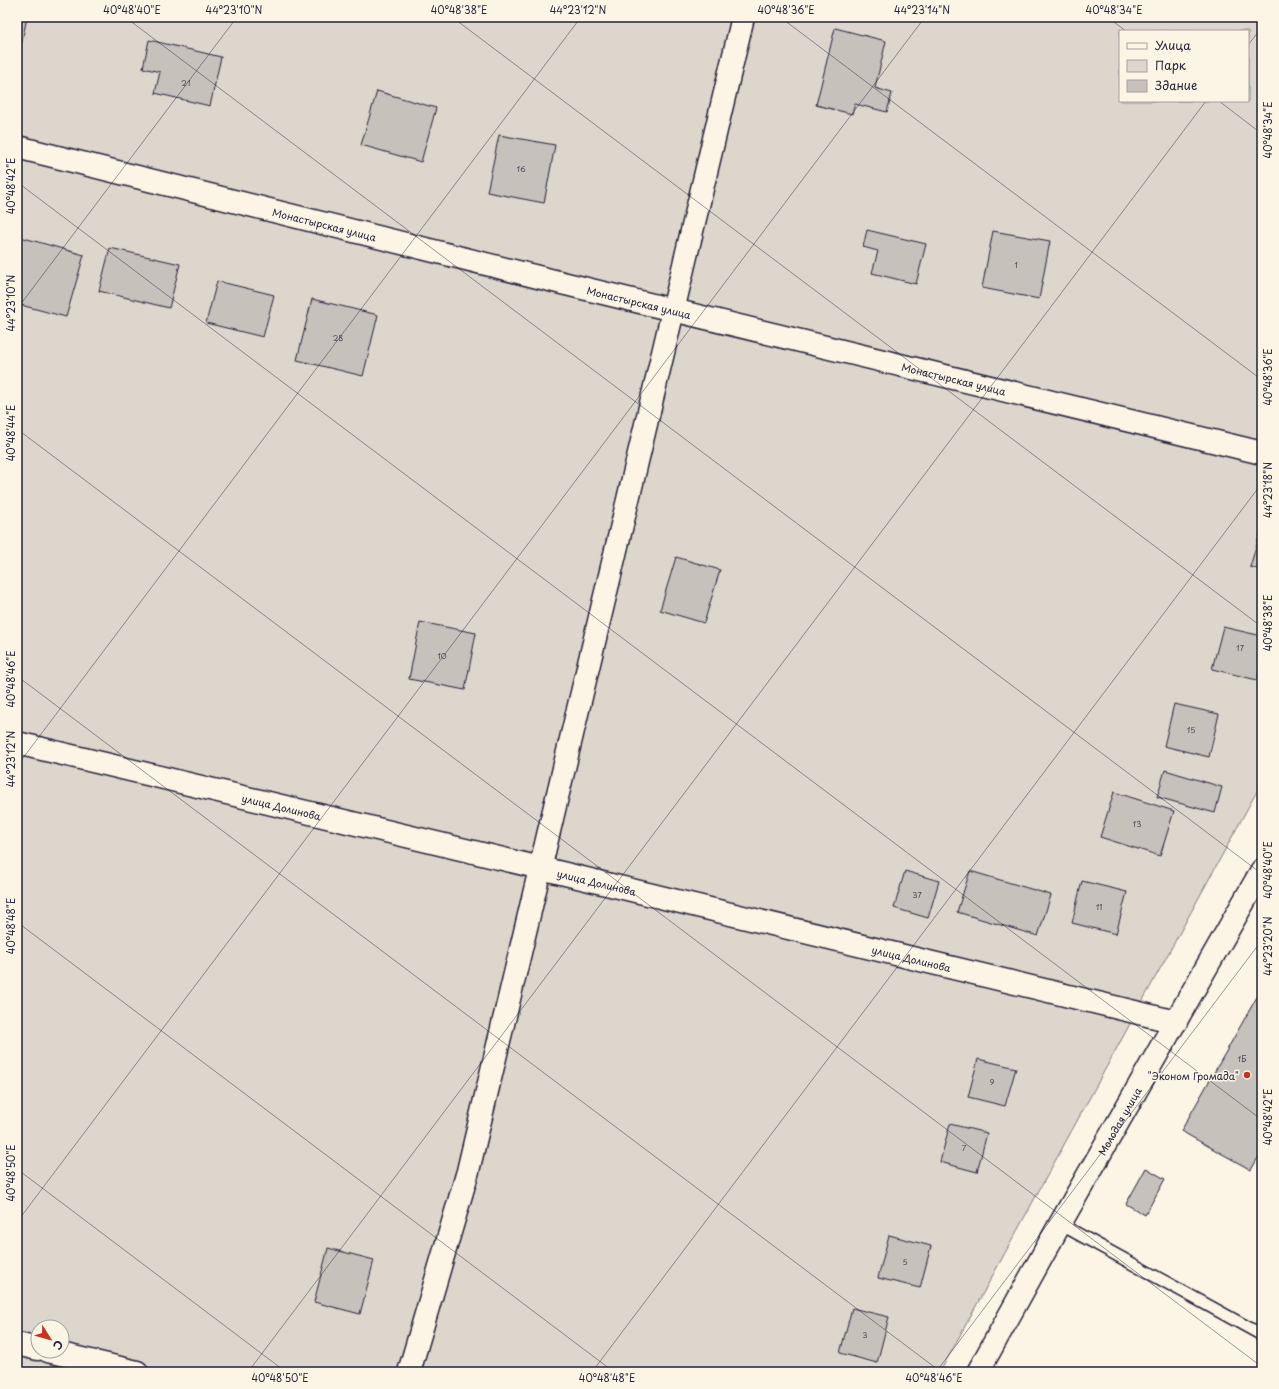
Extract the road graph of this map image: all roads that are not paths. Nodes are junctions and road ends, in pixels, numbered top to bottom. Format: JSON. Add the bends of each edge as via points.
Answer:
{"nodes":[{"id":1,"x":743,"y":17,"type":"edge"},
{"id":2,"x":17,"y":147,"type":"edge"},
{"id":3,"x":673,"y":310,"type":"junction"},
{"id":4,"x":1262,"y":453,"type":"edge"},
{"id":5,"x":17,"y":743,"type":"edge"},
{"id":6,"x":540,"y":868,"type":"junction"},
{"id":7,"x":1262,"y":870,"type":"edge"},
{"id":8,"x":1176,"y":1022,"type":"junction"},
{"id":9,"x":1060,"y":1224,"type":"junction"},
{"id":10,"x":1262,"y":1335,"type":"edge"},
{"id":11,"x":17,"y":1344,"type":"edge"},
{"id":12,"x":30,"y":1347,"type":"edge"},
{"id":13,"x":70,"y":1356,"type":"edge"},
{"id":14,"x":137,"y":1372,"type":"edge"},
{"id":15,"x":409,"y":1372,"type":"edge"},
{"id":16,"x":978,"y":1372,"type":"edge"}],
"edges":[{"from":1,"to":3,"type":"street"},
{"from":2,"to":3,"type":"street","name":"Монастырская улица"},
{"from":3,"to":4,"type":"street","name":"Монастырская улица"},
{"from":3,"to":6,"type":"street"},
{"from":5,"to":6,"type":"street","name":"улица Долинова"},
{"from":6,"to":8,"type":"street","name":"улица Долинова"},
{"from":6,"to":15,"type":"street","via":[[468,1171]]},
{"from":7,"to":8,"type":"street","name":"Молодая улица"},
{"from":8,"to":9,"type":"street","name":"Молодая улица"},
{"from":9,"to":10,"type":"lane"},
{"from":9,"to":16,"type":"street","name":"Молодая улица"},
{"from":11,"to":12,"type":"street"},
{"from":13,"to":14,"type":"street"}]}
